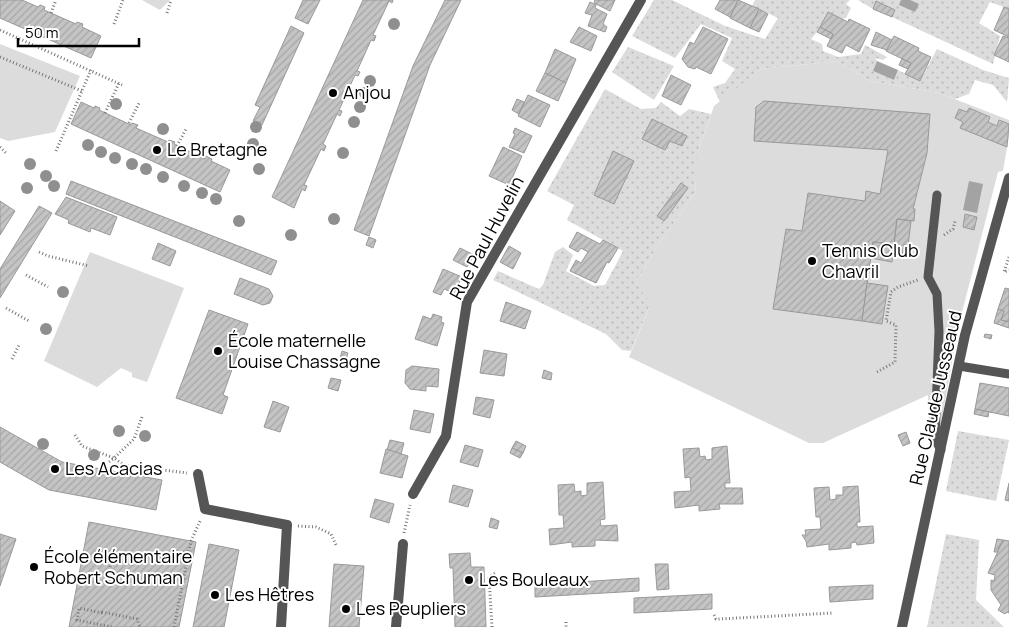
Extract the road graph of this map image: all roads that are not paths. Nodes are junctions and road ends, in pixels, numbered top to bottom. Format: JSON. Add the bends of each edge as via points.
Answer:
{"nodes":[{"id":1,"x":641,"y":0,"type":"edge"},
{"id":2,"x":1009,"y":178,"type":"edge"},
{"id":3,"x":937,"y":195,"type":"dead end"},
{"id":4,"x":959,"y":366,"type":"junction"},
{"id":5,"x":1009,"y":374,"type":"edge"},
{"id":6,"x":941,"y":450,"type":"junction"},
{"id":7,"x":198,"y":474,"type":"road end"},
{"id":8,"x":412,"y":494,"type":"road end"},
{"id":9,"x":402,"y":544,"type":"road end"},
{"id":10,"x":281,"y":627,"type":"edge"},
{"id":11,"x":396,"y":627,"type":"edge"},
{"id":12,"x":902,"y":627,"type":"edge"}],
"edges":[{"from":1,"to":8,"type":"street","name":"Rue Paul Huvelin","via":[[467,302],[446,436]]},
{"from":2,"to":4,"type":"street","name":"Rue Claude Jusseaud"},
{"from":3,"to":6,"type":"lane","via":[[928,278],[937,294],[939,331],[935,439]]},
{"from":4,"to":5,"type":"lane"},
{"from":4,"to":6,"type":"street","name":"Rue Claude Jusseaud"},
{"from":6,"to":12,"type":"street","name":"Rue Claude Jusseaud"},
{"from":7,"to":10,"type":"street","via":[[205,509],[287,525]]},
{"from":9,"to":11,"type":"street"}]}
